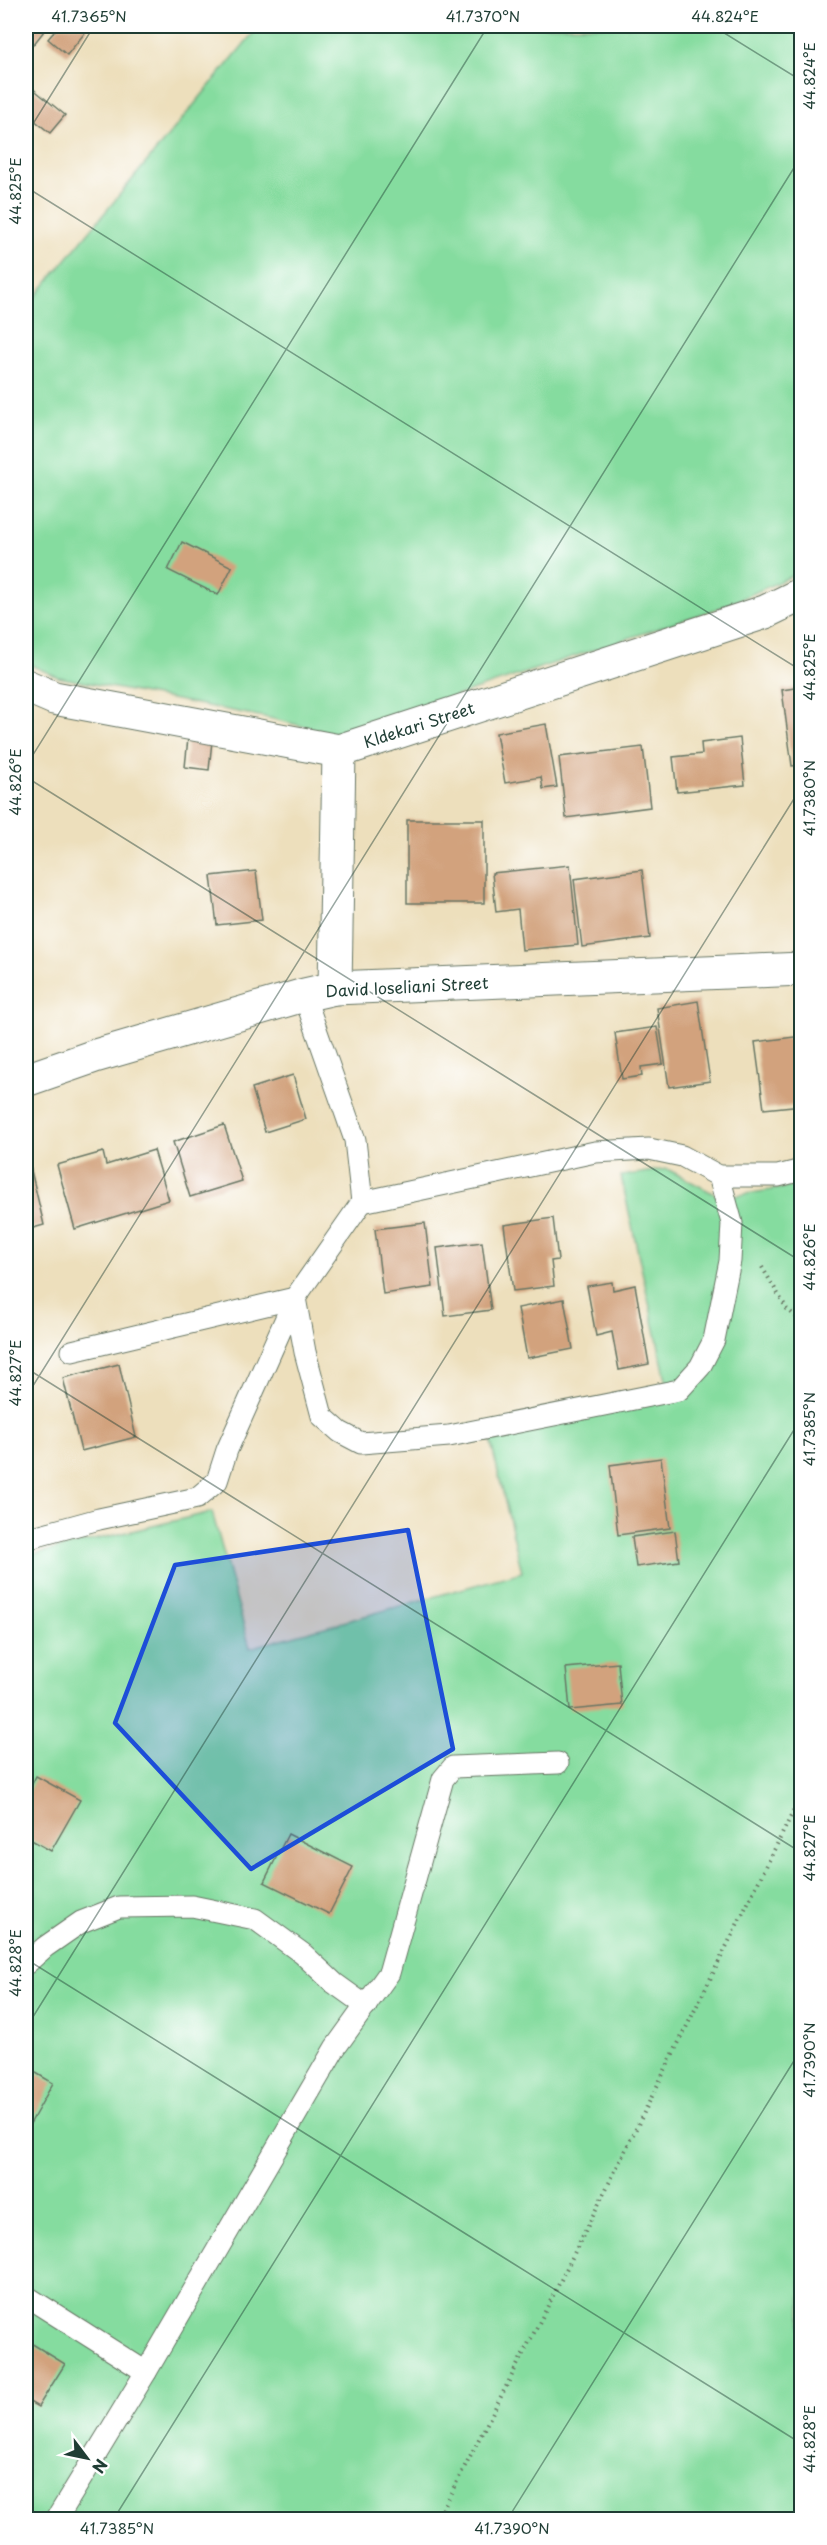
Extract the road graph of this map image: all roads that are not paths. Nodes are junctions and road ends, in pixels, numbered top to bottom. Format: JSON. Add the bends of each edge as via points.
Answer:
{"nodes":[{"id":1,"x":801,"y":594,"type":"edge"},
{"id":2,"x":26,"y":686,"type":"edge"},
{"id":3,"x":339,"y":751,"type":"junction"},
{"id":4,"x":801,"y":969,"type":"edge"},
{"id":5,"x":335,"y":988,"type":"junction"},
{"id":6,"x":304,"y":995,"type":"junction"},
{"id":7,"x":26,"y":1080,"type":"edge"},
{"id":8,"x":801,"y":1170,"type":"edge"},
{"id":9,"x":719,"y":1176,"type":"junction"},
{"id":10,"x":362,"y":1202,"type":"junction"},
{"id":11,"x":296,"y":1298,"type":"junction"},
{"id":12,"x":72,"y":1351,"type":"dead end"},
{"id":13,"x":26,"y":1539,"type":"edge"},
{"id":14,"x":558,"y":1763,"type":"dead end"},
{"id":15,"x":26,"y":1964,"type":"edge"},
{"id":16,"x":366,"y":2006,"type":"junction"},
{"id":17,"x":26,"y":2295,"type":"edge"},
{"id":18,"x":146,"y":2372,"type":"junction"},
{"id":19,"x":56,"y":2520,"type":"edge"}],
"edges":[{"from":1,"to":3,"type":"street","name":"Kldekari Street","via":[[765,612]]},
{"from":2,"to":3,"type":"street","name":"Kldekari Street","via":[[54,698]]},
{"from":3,"to":5,"type":"street"},
{"from":4,"to":5,"type":"street","name":"David Ioseliani Street"},
{"from":5,"to":6,"type":"street","name":"David Ioseliani Street"},
{"from":6,"to":7,"type":"street","name":"David Ioseliani Street"},
{"from":6,"to":10,"type":"lane","via":[[355,1140]]},
{"from":8,"to":9,"type":"lane","via":[[778,1176]]},
{"from":9,"to":10,"type":"lane","via":[[682,1156],[649,1149],[595,1152]]},
{"from":9,"to":11,"type":"lane","via":[[732,1223],[730,1261],[714,1340],[700,1367],[679,1390],[449,1436],[361,1443],[322,1416]]},
{"from":10,"to":11,"type":"lane"},
{"from":11,"to":12,"type":"lane"},
{"from":11,"to":13,"type":"lane","via":[[226,1450],[217,1480],[196,1498]]},
{"from":14,"to":16,"type":"lane","via":[[453,1767],[443,1779],[389,1973]]},
{"from":15,"to":16,"type":"lane","via":[[81,1922],[119,1907],[192,1906],[255,1919]]},
{"from":16,"to":18,"type":"lane","via":[[306,2095]]},
{"from":17,"to":18,"type":"lane"},
{"from":18,"to":19,"type":"lane"}]}
